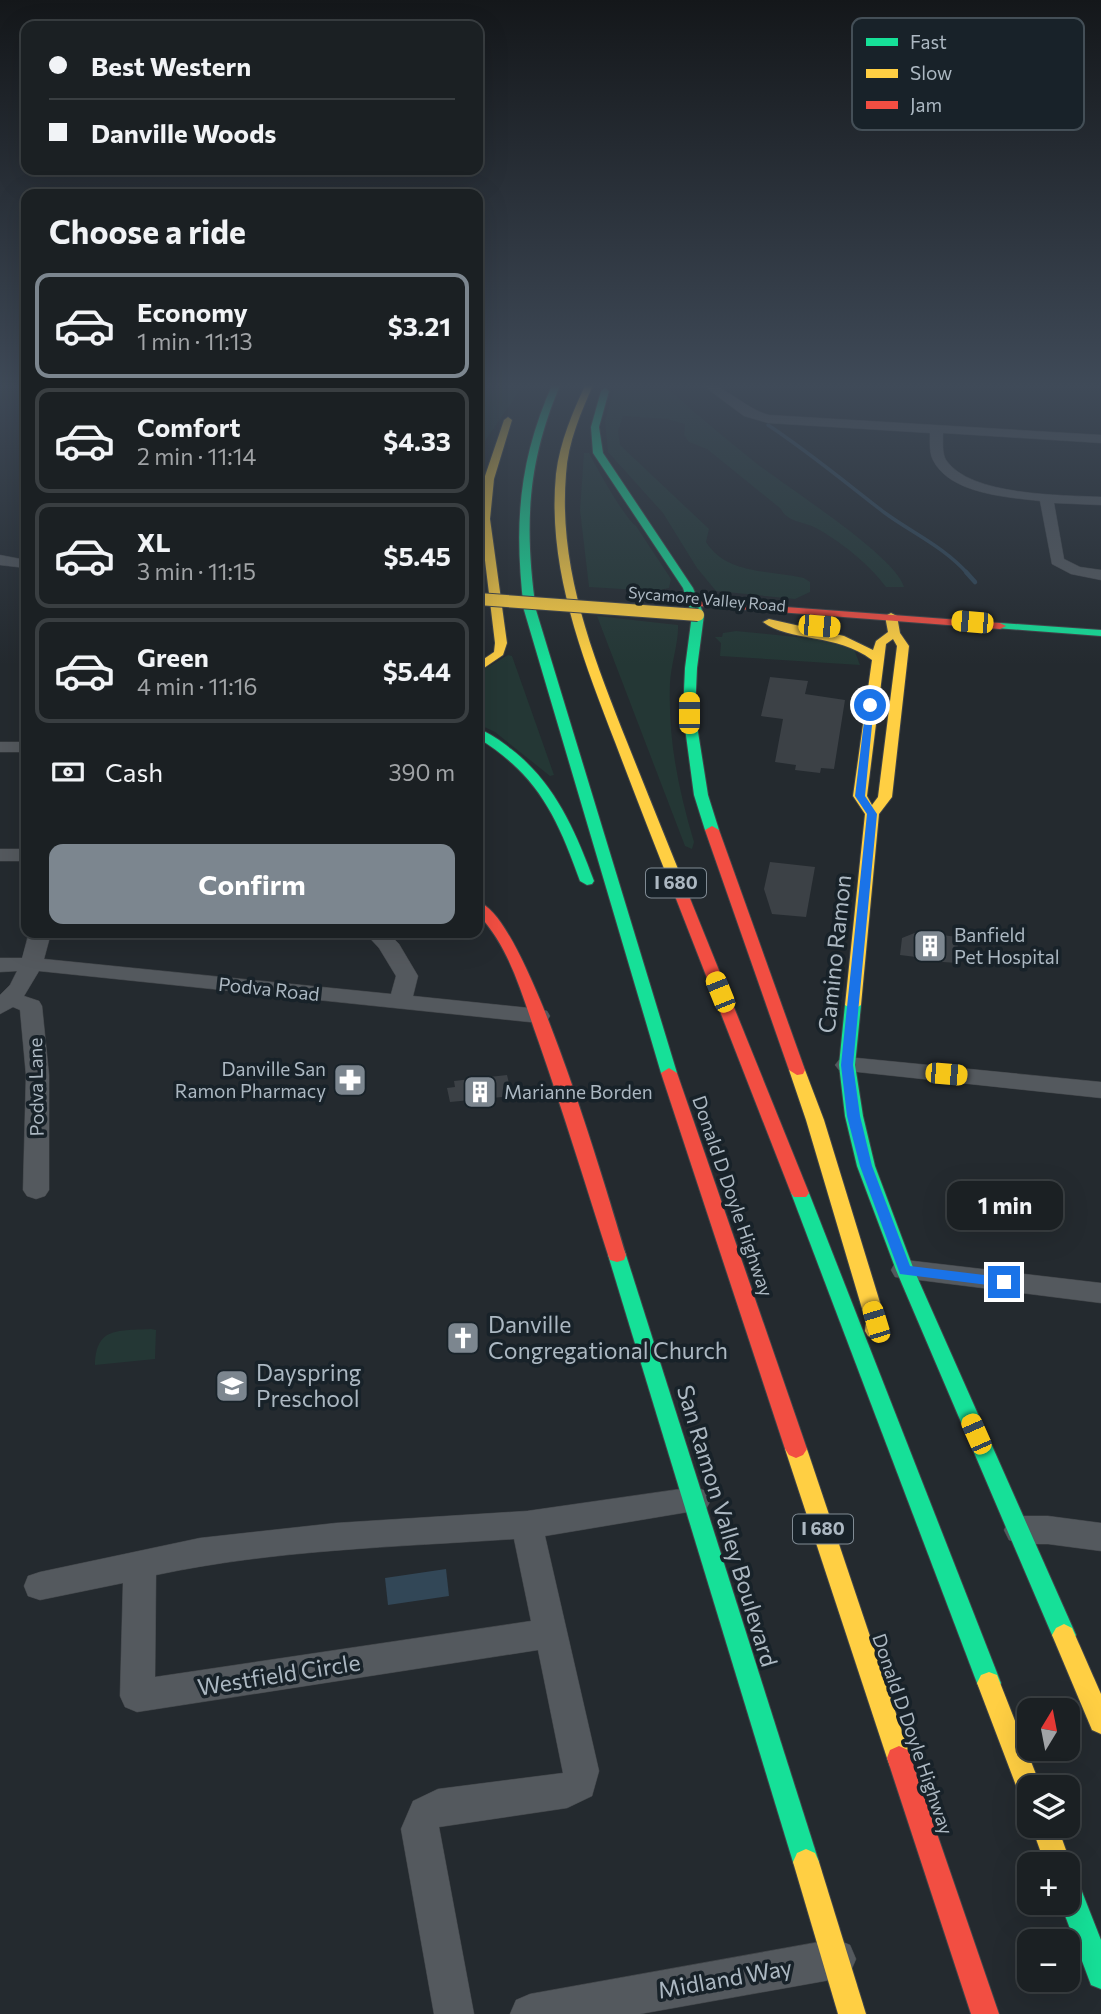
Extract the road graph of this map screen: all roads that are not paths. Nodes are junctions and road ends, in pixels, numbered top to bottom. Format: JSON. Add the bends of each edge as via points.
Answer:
{"nodes":[{"id":1,"x":490,"y":477,"type":"edge"},
{"id":2,"x":525,"y":477,"type":"edge"},
{"id":3,"x":561,"y":477,"type":"edge"},
{"id":4,"x":614,"y":477,"type":"edge"},
{"id":5,"x":958,"y":477,"type":"edge"},
{"id":6,"x":1046,"y":498,"type":"junction"},
{"id":7,"x":1101,"y":501,"type":"edge"},
{"id":8,"x":0,"y":560,"type":"edge"},
{"id":9,"x":21,"y":563,"type":"edge"},
{"id":10,"x":0,"y":571,"type":"edge"},
{"id":11,"x":21,"y":574,"type":"edge"},
{"id":12,"x":1101,"y":575,"type":"edge"},
{"id":13,"x":483,"y":588,"type":"edge"},
{"id":14,"x":483,"y":599,"type":"edge"},
{"id":15,"x":695,"y":609,"type":"junction"},
{"id":16,"x":891,"y":616,"type":"junction"},
{"id":17,"x":769,"y":622,"type":"junction"},
{"id":18,"x":894,"y":633,"type":"junction"},
{"id":19,"x":1101,"y":633,"type":"edge"},
{"id":20,"x":1101,"y":647,"type":"edge"},
{"id":21,"x":877,"y":659,"type":"junction"},
{"id":22,"x":483,"y":664,"type":"edge"},
{"id":23,"x":483,"y":736,"type":"edge"},
{"id":24,"x":0,"y":747,"type":"edge"},
{"id":25,"x":21,"y":747,"type":"edge"},
{"id":26,"x":872,"y":814,"type":"junction"},
{"id":27,"x":0,"y":855,"type":"edge"},
{"id":28,"x":21,"y":855,"type":"edge"},
{"id":29,"x":595,"y":902,"type":"dead end"},
{"id":30,"x":483,"y":911,"type":"edge"},
{"id":31,"x":39,"y":938,"type":"edge"},
{"id":32,"x":381,"y":938,"type":"edge"},
{"id":33,"x":31,"y":964,"type":"junction"},
{"id":34,"x":0,"y":965,"type":"edge"},
{"id":35,"x":400,"y":1001,"type":"junction"},
{"id":36,"x":5,"y":1003,"type":"edge"},
{"id":37,"x":633,"y":1005,"type":"dead end"},
{"id":38,"x":540,"y":1016,"type":"junction"},
{"id":39,"x":660,"y":1045,"type":"junction"},
{"id":40,"x":847,"y":1065,"type":"junction"},
{"id":41,"x":1101,"y":1090,"type":"edge"},
{"id":42,"x":36,"y":1190,"type":"dead end"},
{"id":43,"x":905,"y":1270,"type":"junction"},
{"id":44,"x":1101,"y":1293,"type":"edge"},
{"id":45,"x":871,"y":1372,"type":"junction"},
{"id":46,"x":695,"y":1500,"type":"junction"},
{"id":47,"x":527,"y":1525,"type":"junction"},
{"id":48,"x":1020,"y":1530,"type":"junction"},
{"id":49,"x":1101,"y":1537,"type":"edge"},
{"id":50,"x":140,"y":1564,"type":"junction"},
{"id":51,"x":40,"y":1586,"type":"dead end"},
{"id":52,"x":552,"y":1633,"type":"junction"},
{"id":53,"x":1100,"y":1716,"type":"edge"},
{"id":54,"x":1024,"y":1775,"type":"edge"},
{"id":55,"x":1078,"y":1915,"type":"edge"},
{"id":56,"x":836,"y":1959,"type":"junction"},
{"id":57,"x":1101,"y":1975,"type":"edge"},
{"id":58,"x":454,"y":2014,"type":"edge"},
{"id":59,"x":530,"y":2014,"type":"edge"},
{"id":60,"x":852,"y":2014,"type":"edge"},
{"id":61,"x":985,"y":2014,"type":"edge"}],
"edges":[{"from":1,"to":22,"type":"main road","via":[[485,519],[501,643],[499,653]]},
{"from":2,"to":39,"type":"main road","name":"Donald D Doyle Highway","number":"I 680","via":[[520,519],[530,610]]},
{"from":3,"to":45,"type":"main road","number":"I 680","via":[[558,518],[572,609],[614,726]]},
{"from":4,"to":15,"type":"main road","via":[[688,588]]},
{"from":5,"to":6,"type":"street","via":[[994,490]]},
{"from":6,"to":7,"type":"street"},
{"from":6,"to":12,"type":"street","via":[[1057,561],[1076,571]]},
{"from":8,"to":9,"type":"street"},
{"from":10,"to":11,"type":"street"},
{"from":13,"to":15,"type":"main road","name":"Sycamore Valley Road","via":[[652,600]]},
{"from":14,"to":15,"type":"main road","name":"Sycamore Valley Road","bridge":true},
{"from":15,"to":16,"type":"main road","name":"Sycamore Valley Road"},
{"from":15,"to":17,"type":"main road","name":"Sycamore Valley Road"},
{"from":15,"to":45,"type":"main road","via":[[689,713],[701,795],[815,1120],[876,1322]]},
{"from":16,"to":18,"type":"main road","name":"Camino Ramon"},
{"from":16,"to":19,"type":"main road","name":"Sycamore Valley Road"},
{"from":17,"to":18,"type":"main road","name":"Sycamore Valley Road"},
{"from":17,"to":21,"type":"main road","via":[[794,632],[846,637],[866,646]]},
{"from":18,"to":20,"type":"main road","name":"Sycamore Valley Road"},
{"from":18,"to":21,"type":"main road","name":"Camino Ramon","via":[[880,643]]},
{"from":18,"to":26,"type":"main road","name":"Camino Ramon","via":[[903,646],[885,797]]},
{"from":21,"to":26,"type":"main road","name":"Camino Ramon","via":[[860,796]]},
{"from":23,"to":29,"type":"main road","via":[[525,763],[551,793]]},
{"from":24,"to":25,"type":"street"},
{"from":26,"to":40,"type":"main road","name":"Camino Ramon"},
{"from":27,"to":28,"type":"street"},
{"from":30,"to":38,"type":"main road","name":"San Ramon Valley Boulevard","via":[[509,943]]},
{"from":31,"to":33,"type":"street"},
{"from":32,"to":35,"type":"street","via":[[407,976]]},
{"from":33,"to":34,"type":"street","name":"Podva Road"},
{"from":33,"to":35,"type":"street","name":"Podva Road"},
{"from":33,"to":36,"type":"street","via":[[20,988]]},
{"from":35,"to":38,"type":"street","name":"Podva Road"},
{"from":36,"to":42,"type":"street","name":"Podva Lane","via":[[31,1006],[35,1030]]},
{"from":37,"to":39,"type":"main road"},
{"from":38,"to":46,"type":"main road","name":"San Ramon Valley Boulevard"},
{"from":39,"to":61,"type":"main road","name":"Donald D Doyle Highway","number":"I 680"},
{"from":40,"to":41,"type":"street"},
{"from":40,"to":43,"type":"main road","name":"Camino Ramon","via":[[866,1166]]},
{"from":43,"to":44,"type":"street"},
{"from":43,"to":48,"type":"main road","name":"Camino Ramon"},
{"from":45,"to":54,"type":"main road","number":"I 680"},
{"from":46,"to":47,"type":"street"},
{"from":46,"to":56,"type":"main road","name":"San Ramon Valley Boulevard"},
{"from":47,"to":50,"type":"street","via":[[336,1537],[200,1552]]},
{"from":47,"to":52,"type":"street"},
{"from":48,"to":49,"type":"street"},
{"from":48,"to":53,"type":"main road","name":"Camino Ramon"},
{"from":50,"to":51,"type":"street"},
{"from":50,"to":52,"type":"street","name":"Westfield Circle","via":[[137,1696]]},
{"from":52,"to":58,"type":"street","via":[[581,1771],[579,1784],[567,1790],[438,1807],[426,1814],[419,1829]]},
{"from":55,"to":57,"type":"main road"},
{"from":56,"to":59,"type":"street","name":"Midland Way"},
{"from":56,"to":60,"type":"main road","name":"San Ramon Valley Boulevard"}]}
